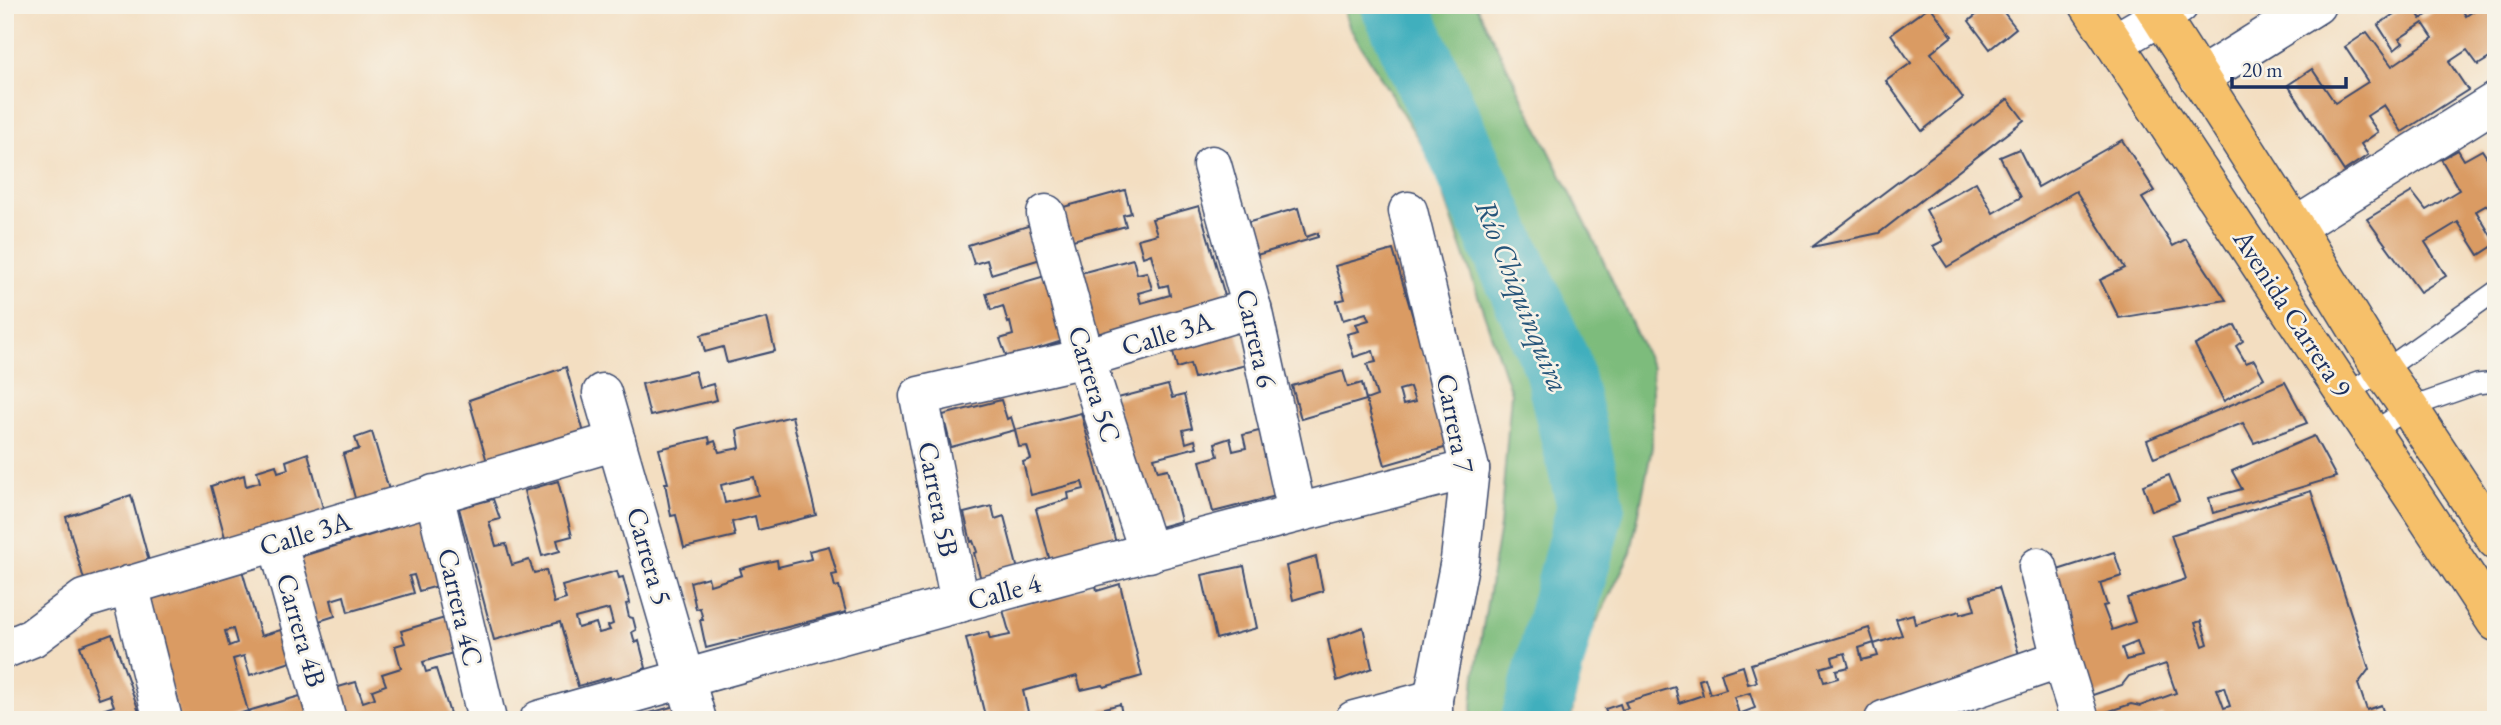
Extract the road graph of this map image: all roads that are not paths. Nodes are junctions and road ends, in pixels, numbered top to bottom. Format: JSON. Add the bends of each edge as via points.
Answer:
{"nodes":[{"id":1,"x":2089,"y":5,"type":"edge"},
{"id":2,"x":2316,"y":5,"type":"edge"},
{"id":3,"x":2164,"y":9,"type":"edge"},
{"id":4,"x":2114,"y":43,"type":"junction"},
{"id":5,"x":2199,"y":78,"type":"junction"},
{"id":6,"x":2496,"y":101,"type":"edge"},
{"id":7,"x":1212,"y":165,"type":"dead end"},
{"id":8,"x":1408,"y":211,"type":"dead end"},
{"id":9,"x":1046,"y":214,"type":"dead end"},
{"id":10,"x":2295,"y":227,"type":"junction"},
{"id":11,"x":2496,"y":291,"type":"edge"},
{"id":12,"x":1252,"y":308,"type":"junction"},
{"id":13,"x":1086,"y":358,"type":"junction"},
{"id":14,"x":2383,"y":371,"type":"junction"},
{"id":15,"x":2496,"y":382,"type":"edge"},
{"id":16,"x":602,"y":393,"type":"dead end"},
{"id":17,"x":2346,"y":394,"type":"junction"},
{"id":18,"x":919,"y":396,"type":"joint"},
{"id":19,"x":2409,"y":408,"type":"junction"},
{"id":20,"x":2371,"y":433,"type":"junction"},
{"id":21,"x":616,"y":441,"type":"junction"},
{"id":22,"x":1471,"y":469,"type":"junction"},
{"id":23,"x":434,"y":494,"type":"junction"},
{"id":24,"x":1297,"y":512,"type":"junction"},
{"id":25,"x":277,"y":541,"type":"junction"},
{"id":26,"x":2496,"y":541,"type":"edge"},
{"id":27,"x":1149,"y":553,"type":"junction"},
{"id":28,"x":2038,"y":567,"type":"dead end"},
{"id":29,"x":129,"y":585,"type":"junction"},
{"id":30,"x":960,"y":603,"type":"junction"},
{"id":31,"x":2496,"y":622,"type":"edge"},
{"id":32,"x":5,"y":649,"type":"edge"},
{"id":33,"x":2061,"y":659,"type":"junction"},
{"id":34,"x":686,"y":678,"type":"junction"},
{"id":35,"x":1433,"y":709,"type":"edge"},
{"id":36,"x":163,"y":720,"type":"edge"},
{"id":37,"x":327,"y":720,"type":"edge"},
{"id":38,"x":487,"y":720,"type":"edge"},
{"id":39,"x":539,"y":720,"type":"edge"},
{"id":40,"x":697,"y":720,"type":"edge"},
{"id":41,"x":1354,"y":720,"type":"edge"},
{"id":42,"x":1884,"y":720,"type":"edge"},
{"id":43,"x":2080,"y":720,"type":"edge"}],
"edges":[{"from":1,"to":4,"type":"main road","name":"Avenida Carrera 9"},
{"from":2,"to":5,"type":"street"},
{"from":3,"to":4,"type":"street"},
{"from":3,"to":5,"type":"main road","name":"Avenida Carrera 9"},
{"from":4,"to":17,"type":"main road","name":"Avenida Carrera 9"},
{"from":5,"to":10,"type":"main road","name":"Avenida Carrera 9"},
{"from":6,"to":10,"type":"street"},
{"from":7,"to":12,"type":"street","name":"Carrera 6"},
{"from":8,"to":22,"type":"street","name":"Carrera 7"},
{"from":9,"to":13,"type":"street","name":"Carrera 5C"},
{"from":10,"to":14,"type":"main road","name":"Avenida Carrera 9"},
{"from":11,"to":14,"type":"lane"},
{"from":12,"to":13,"type":"street","name":"Calle 3A"},
{"from":12,"to":24,"type":"street","name":"Carrera 6"},
{"from":13,"to":18,"type":"street","name":"Calle 3A"},
{"from":13,"to":27,"type":"street","name":"Carrera 5C"},
{"from":14,"to":17,"type":"lane"},
{"from":14,"to":19,"type":"main road","name":"Avenida Carrera 9"},
{"from":15,"to":19,"type":"lane","via":[[2477,384]]},
{"from":16,"to":21,"type":"street","name":"Carrera 5"},
{"from":17,"to":20,"type":"main road","name":"Avenida Carrera 9"},
{"from":18,"to":30,"type":"street","name":"Carrera 5B"},
{"from":19,"to":20,"type":"lane"},
{"from":19,"to":26,"type":"main road","name":"Avenida Carrera 9"},
{"from":20,"to":31,"type":"main road","name":"Avenida Carrera 9"},
{"from":21,"to":23,"type":"street","name":"Calle 3A"},
{"from":21,"to":34,"type":"street","name":"Carrera 5"},
{"from":22,"to":24,"type":"street","name":"Calle 4"},
{"from":22,"to":35,"type":"street","name":"Carrera 7"},
{"from":23,"to":25,"type":"street","name":"Calle 3A"},
{"from":23,"to":38,"type":"street","name":"Carrera 4C"},
{"from":24,"to":27,"type":"street","name":"Calle 4"},
{"from":25,"to":29,"type":"street","name":"Calle 3A"},
{"from":25,"to":37,"type":"street","name":"Carrera 4B"},
{"from":27,"to":30,"type":"street","name":"Calle 4"},
{"from":28,"to":33,"type":"street"},
{"from":29,"to":32,"type":"street","name":"Calle 3A","via":[[84,598],[32,638]]},
{"from":29,"to":36,"type":"street"},
{"from":30,"to":34,"type":"street","name":"Calle 4"},
{"from":33,"to":42,"type":"street"},
{"from":33,"to":43,"type":"street"},
{"from":34,"to":39,"type":"street","name":"Calle 4"},
{"from":34,"to":40,"type":"street","name":"Carrera 5"},
{"from":35,"to":41,"type":"street"}]}
